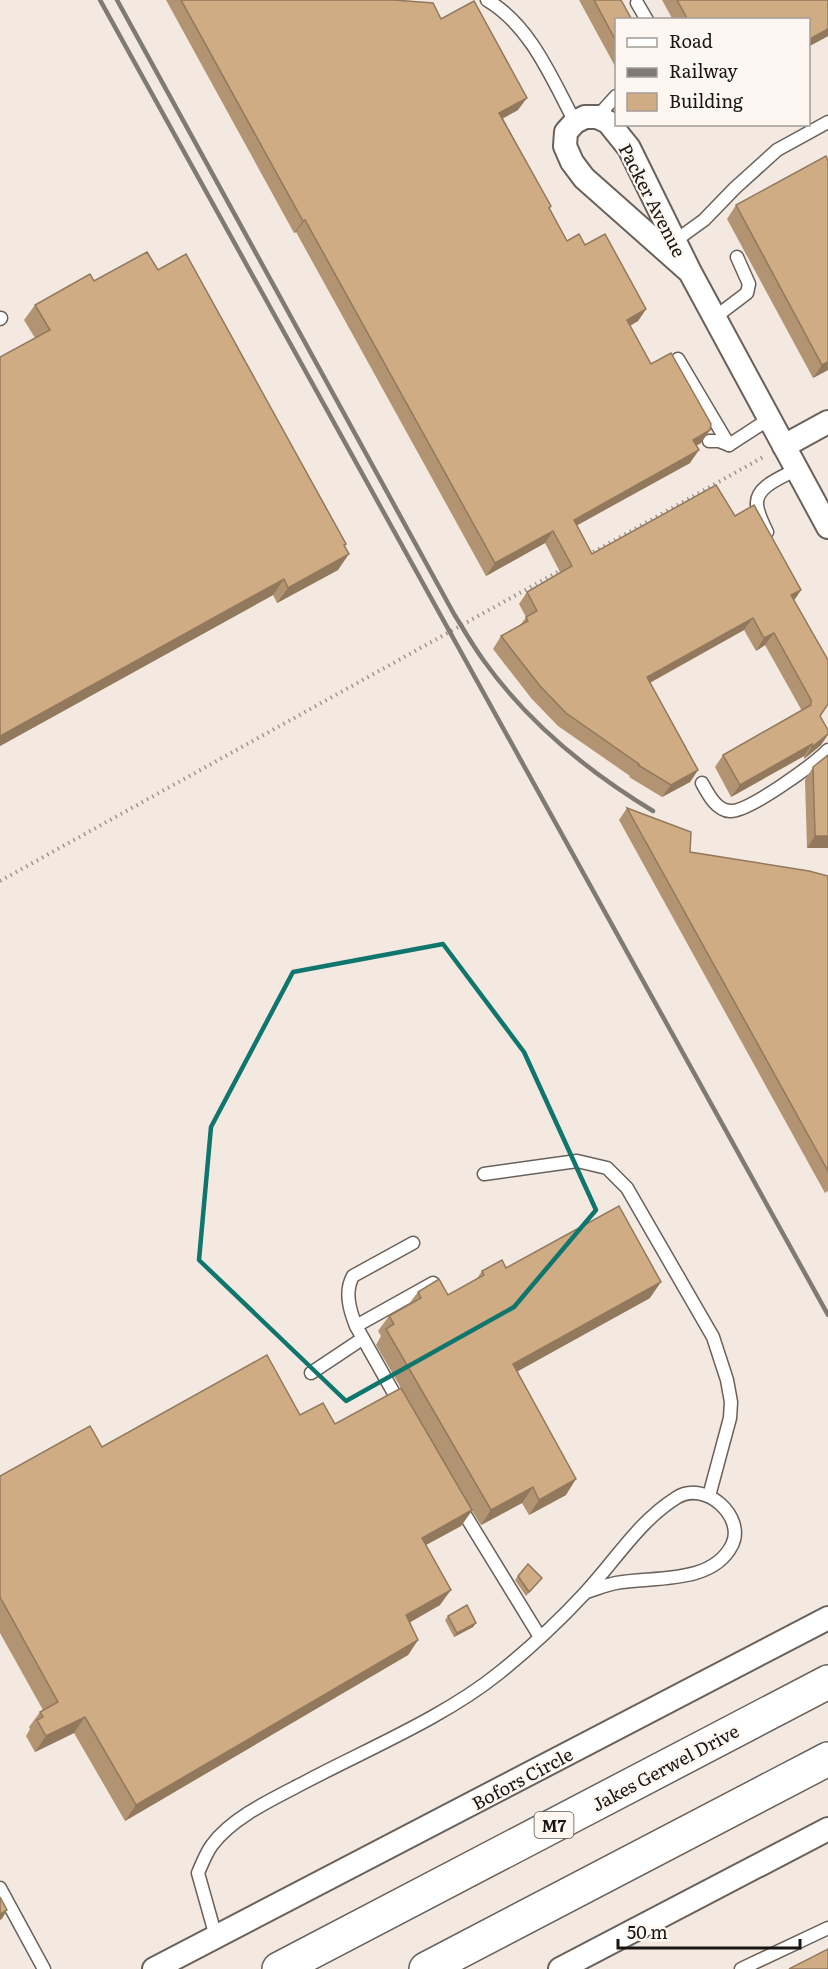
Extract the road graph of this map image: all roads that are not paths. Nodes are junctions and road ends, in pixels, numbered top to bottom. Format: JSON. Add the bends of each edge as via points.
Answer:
{"nodes":[{"id":1,"x":487,"y":0,"type":"edge"},
{"id":2,"x":637,"y":3,"type":"dead end"},
{"id":3,"x":646,"y":18,"type":"edge"},
{"id":4,"x":615,"y":97,"type":"edge"},
{"id":5,"x":586,"y":119,"type":"junction"},
{"id":6,"x":828,"y":122,"type":"edge"},
{"id":7,"x":675,"y":241,"type":"junction"},
{"id":8,"x":737,"y":257,"type":"dead end"},
{"id":9,"x":690,"y":272,"type":"junction"},
{"id":10,"x":714,"y":318,"type":"junction"},
{"id":11,"x":678,"y":359,"type":"dead end"},
{"id":12,"x":769,"y":419,"type":"junction"},
{"id":13,"x":828,"y":422,"type":"edge"},
{"id":14,"x":709,"y":441,"type":"edge"},
{"id":15,"x":729,"y":445,"type":"junction"},
{"id":16,"x":784,"y":446,"type":"junction"},
{"id":17,"x":797,"y":469,"type":"junction"},
{"id":18,"x":828,"y":530,"type":"edge"},
{"id":19,"x":771,"y":544,"type":"edge"},
{"id":20,"x":828,"y":750,"type":"edge"},
{"id":21,"x":702,"y":783,"type":"dead end"},
{"id":22,"x":483,"y":1174,"type":"dead end"},
{"id":23,"x":413,"y":1243,"type":"dead end"},
{"id":24,"x":433,"y":1283,"type":"edge"},
{"id":25,"x":356,"y":1326,"type":"junction"},
{"id":26,"x":362,"y":1339,"type":"junction"},
{"id":27,"x":311,"y":1373,"type":"dead end"},
{"id":28,"x":409,"y":1420,"type":"edge"},
{"id":29,"x":450,"y":1491,"type":"edge"},
{"id":30,"x":709,"y":1496,"type":"junction"},
{"id":31,"x":586,"y":1592,"type":"junction"},
{"id":32,"x":828,"y":1618,"type":"edge"},
{"id":33,"x":540,"y":1637,"type":"junction"},
{"id":34,"x":828,"y":1682,"type":"edge"},
{"id":35,"x":828,"y":1759,"type":"edge"},
{"id":36,"x":828,"y":1829,"type":"edge"},
{"id":37,"x":0,"y":1888,"type":"edge"},
{"id":38,"x":828,"y":1928,"type":"edge"},
{"id":39,"x":216,"y":1937,"type":"junction"},
{"id":40,"x":44,"y":1969,"type":"edge"},
{"id":41,"x":154,"y":1969,"type":"edge"},
{"id":42,"x":279,"y":1969,"type":"edge"},
{"id":43,"x":426,"y":1969,"type":"edge"},
{"id":44,"x":560,"y":1969,"type":"edge"},
{"id":45,"x":741,"y":1969,"type":"edge"}],
"edges":[{"from":1,"to":5,"type":"lane","via":[[502,9]]},
{"from":2,"to":3,"type":"lane"},
{"from":4,"to":5,"type":"lane"},
{"from":5,"to":7,"type":"street","name":"Packer Avenue","via":[[608,122],[629,148]]},
{"from":5,"to":9,"type":"street","name":"Packer Avenue","via":[[566,132],[565,146],[572,162],[584,178]]},
{"from":6,"to":7,"type":"lane","via":[[777,150],[704,220]]},
{"from":7,"to":9,"type":"street","name":"Packer Avenue"},
{"from":8,"to":10,"type":"lane","via":[[749,284],[747,293]]},
{"from":9,"to":10,"type":"street","name":"Packer Avenue"},
{"from":10,"to":12,"type":"street","name":"Packer Avenue"},
{"from":11,"to":15,"type":"lane"},
{"from":12,"to":15,"type":"lane"},
{"from":12,"to":16,"type":"street","name":"Packer Avenue"},
{"from":13,"to":16,"type":"street"},
{"from":14,"to":15,"type":"lane"},
{"from":16,"to":17,"type":"street","name":"Packer Avenue"},
{"from":17,"to":18,"type":"street","name":"Packer Avenue"},
{"from":17,"to":19,"type":"lane","via":[[758,494],[756,504]]},
{"from":20,"to":21,"type":"lane","via":[[793,778],[732,811],[710,798]]},
{"from":22,"to":30,"type":"lane","via":[[577,1161],[608,1168],[627,1188],[713,1337],[727,1380],[730,1418]]},
{"from":23,"to":25,"type":"lane","via":[[353,1276],[349,1300]]},
{"from":24,"to":25,"type":"lane"},
{"from":25,"to":26,"type":"lane"},
{"from":26,"to":27,"type":"lane"},
{"from":26,"to":28,"type":"lane"},
{"from":29,"to":33,"type":"lane"},
{"from":30,"to":31,"type":"lane","via":[[704,1492],[684,1493],[660,1508]]},
{"from":30,"to":31,"type":"lane","via":[[723,1506],[734,1530],[734,1541],[718,1562],[690,1574],[617,1583]]},
{"from":31,"to":33,"type":"lane"},
{"from":32,"to":39,"type":"street","name":"Bofors Circle"},
{"from":33,"to":39,"type":"lane","via":[[498,1674],[452,1705],[273,1799],[230,1826],[212,1845],[198,1873]]},
{"from":34,"to":42,"type":"highway","name":"Jakes Gerwel Drive","number":"M7"},
{"from":35,"to":43,"type":"highway"},
{"from":36,"to":44,"type":"street"},
{"from":37,"to":40,"type":"lane"},
{"from":38,"to":45,"type":"lane"},
{"from":39,"to":41,"type":"street","name":"Bofors Circle"}]}
